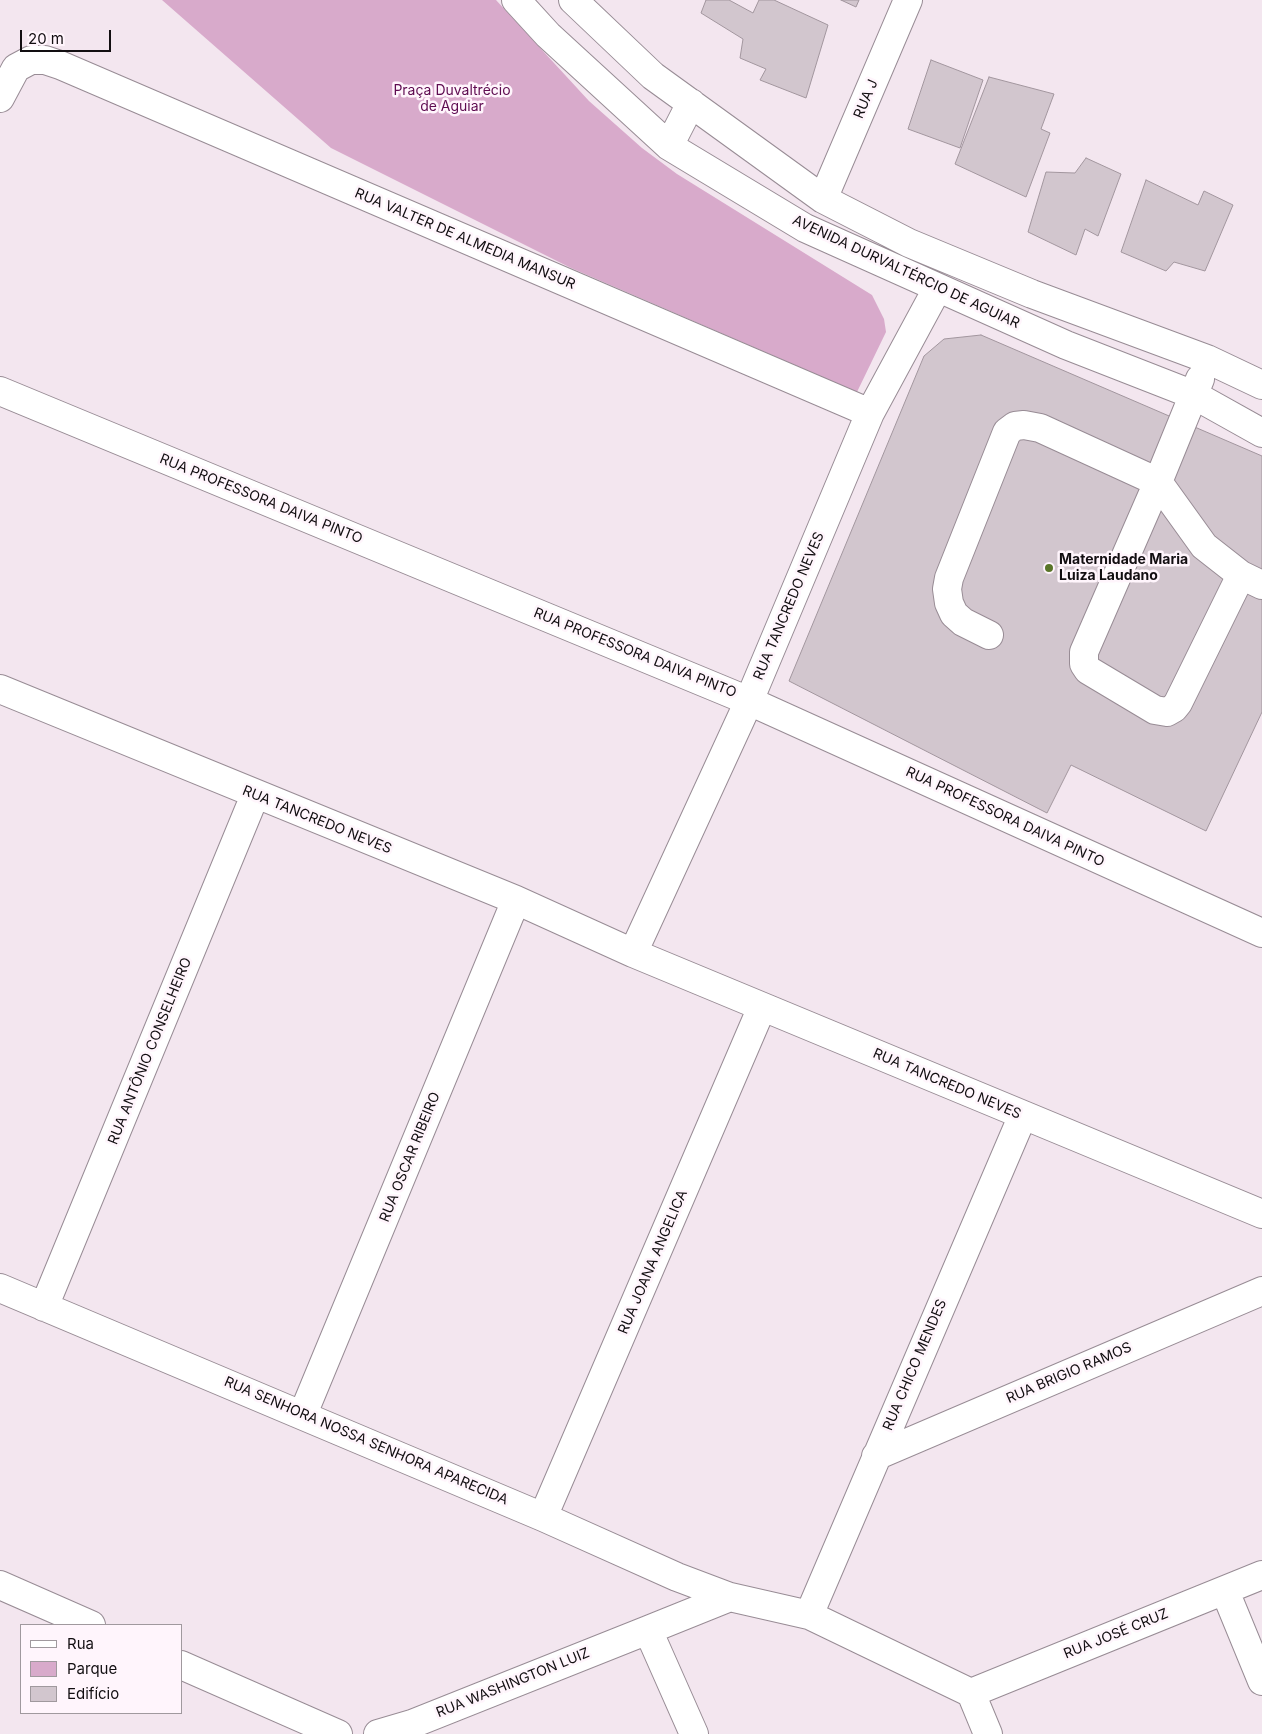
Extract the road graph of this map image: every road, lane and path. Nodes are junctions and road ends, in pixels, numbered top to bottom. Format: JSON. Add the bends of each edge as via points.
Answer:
{"nodes":[{"id":1,"x":516,"y":0,"type":"edge"},
{"id":2,"x":573,"y":0,"type":"edge"},
{"id":3,"x":908,"y":0,"type":"edge"},
{"id":4,"x":0,"y":98,"type":"edge"},
{"id":5,"x":691,"y":103,"type":"junction"},
{"id":6,"x":669,"y":146,"type":"junction"},
{"id":7,"x":823,"y":199,"type":"junction"},
{"id":8,"x":938,"y":289,"type":"junction"},
{"id":9,"x":1207,"y":359,"type":"junction"},
{"id":10,"x":1262,"y":385,"type":"edge"},
{"id":11,"x":0,"y":391,"type":"edge"},
{"id":12,"x":1194,"y":395,"type":"junction"},
{"id":13,"x":870,"y":413,"type":"junction"},
{"id":14,"x":1262,"y":433,"type":"edge"},
{"id":15,"x":1158,"y":482,"type":"junction"},
{"id":16,"x":1252,"y":580,"type":"edge"},
{"id":17,"x":989,"y":635,"type":"dead end"},
{"id":18,"x":2,"y":695,"type":"edge"},
{"id":19,"x":749,"y":700,"type":"junction"},
{"id":20,"x":255,"y":795,"type":"junction"},
{"id":21,"x":516,"y":900,"type":"junction"},
{"id":22,"x":1262,"y":933,"type":"edge"},
{"id":23,"x":633,"y":953,"type":"junction"},
{"id":24,"x":762,"y":1007,"type":"junction"},
{"id":25,"x":1023,"y":1115,"type":"junction"},
{"id":26,"x":1262,"y":1214,"type":"edge"},
{"id":27,"x":0,"y":1288,"type":"edge"},
{"id":28,"x":1262,"y":1291,"type":"edge"},
{"id":29,"x":44,"y":1307,"type":"junction"},
{"id":30,"x":303,"y":1414,"type":"junction"},
{"id":31,"x":876,"y":1456,"type":"junction"},
{"id":32,"x":543,"y":1516,"type":"junction"},
{"id":33,"x":1262,"y":1575,"type":"edge"},
{"id":34,"x":0,"y":1585,"type":"edge"},
{"id":35,"x":1225,"y":1591,"type":"junction"},
{"id":36,"x":730,"y":1597,"type":"junction"},
{"id":37,"x":809,"y":1615,"type":"junction"},
{"id":38,"x":89,"y":1624,"type":"edge"},
{"id":39,"x":648,"y":1630,"type":"junction"},
{"id":40,"x":182,"y":1665,"type":"edge"},
{"id":41,"x":1262,"y":1681,"type":"edge"},
{"id":42,"x":971,"y":1693,"type":"junction"},
{"id":43,"x":414,"y":1729,"type":"edge"},
{"id":44,"x":338,"y":1734,"type":"edge"},
{"id":45,"x":378,"y":1734,"type":"edge"},
{"id":46,"x":694,"y":1734,"type":"edge"},
{"id":47,"x":988,"y":1734,"type":"edge"}],
"edges":[{"from":1,"to":6,"type":"street","name":"AVENIDA DURVALTÉRCIO DE AGUIAR","via":[[548,35]]},
{"from":2,"to":5,"type":"street","name":"AVENIDA DURVALTÉRCIO DE AGUIAR","via":[[653,76]]},
{"from":3,"to":7,"type":"street","name":"RUA J"},
{"from":4,"to":13,"type":"street","name":"RUA VALTER DE ALMEDIA MANSUR","via":[[16,68],[31,60],[60,65]]},
{"from":5,"to":6,"type":"street"},
{"from":5,"to":7,"type":"street","name":"AVENIDA DURVALTÉRCIO DE AGUIAR"},
{"from":6,"to":8,"type":"street","name":"AVENIDA DURVALTÉRCIO DE AGUIAR","via":[[805,228]]},
{"from":7,"to":9,"type":"street","name":"AVENIDA DURVALTÉRCIO DE AGUIAR","via":[[909,243],[988,276]]},
{"from":8,"to":12,"type":"street","name":"AVENIDA DURVALTÉRCIO DE AGUIAR","via":[[1066,345]]},
{"from":8,"to":13,"type":"street","name":"RUA TANCREDO NEVES"},
{"from":9,"to":10,"type":"street","name":"AVENIDA DURVALTÉRCIO DE AGUIAR"},
{"from":9,"to":12,"type":"street"},
{"from":11,"to":19,"type":"street","name":"RUA PROFESSORA DAIVA PINTO"},
{"from":12,"to":14,"type":"street","name":"AVENIDA DURVALTÉRCIO DE AGUIAR"},
{"from":12,"to":15,"type":"street"},
{"from":13,"to":19,"type":"street","name":"RUA TANCREDO NEVES"},
{"from":15,"to":16,"type":"street","via":[[1204,546]]},
{"from":15,"to":16,"type":"street","via":[[1084,652],[1084,664],[1088,670],[1155,710],[1167,712],[1178,704]]},
{"from":15,"to":17,"type":"street","via":[[1040,428],[1024,424],[1007,432],[947,589],[948,603],[954,614]]},
{"from":18,"to":20,"type":"street","name":"RUA TANCREDO NEVES"},
{"from":19,"to":22,"type":"street","name":"RUA PROFESSORA DAIVA PINTO"},
{"from":19,"to":23,"type":"street","name":"RUA TANCREDO NEVES"},
{"from":20,"to":21,"type":"street","name":"RUA TANCREDO NEVES"},
{"from":20,"to":29,"type":"street","name":"RUA ANTÔNIO CONSELHEIRO"},
{"from":21,"to":23,"type":"street","name":"RUA TANCREDO NEVES"},
{"from":21,"to":30,"type":"street","name":"RUA OSCAR RIBEIRO"},
{"from":23,"to":24,"type":"street","name":"RUA TANCREDO NEVES"},
{"from":24,"to":25,"type":"street","name":"RUA TANCREDO NEVES"},
{"from":24,"to":32,"type":"street","name":"RUA JOANA ANGELICA"},
{"from":25,"to":26,"type":"street","name":"RUA TANCREDO NEVES"},
{"from":25,"to":31,"type":"street","name":"RUA CHICO MENDES"},
{"from":27,"to":29,"type":"street","name":"RUA SENHORA NOSSA SENHORA APARECIDA"},
{"from":28,"to":31,"type":"street","name":"RUA BRIGIO RAMOS"},
{"from":29,"to":30,"type":"street","name":"RUA SENHORA NOSSA SENHORA APARECIDA"},
{"from":30,"to":32,"type":"street","name":"RUA SENHORA NOSSA SENHORA APARECIDA"},
{"from":31,"to":37,"type":"street","name":"RUA CHICO MENDES"},
{"from":32,"to":36,"type":"street","name":"RUA SENHORA NOSSA SENHORA APARECIDA","via":[[677,1578]]},
{"from":33,"to":35,"type":"street","name":"RUA JOSÉ CRUZ"},
{"from":34,"to":38,"type":"street"},
{"from":35,"to":41,"type":"street"},
{"from":35,"to":42,"type":"street","name":"RUA JOSÉ CRUZ"},
{"from":36,"to":37,"type":"street","name":"RUA SENHORA NOSSA SENHORA APARECIDA"},
{"from":36,"to":39,"type":"street","name":"RUA WASHINGTON LUIZ"},
{"from":37,"to":42,"type":"street","name":"RUA SENHORA NOSSA SENHORA APARECIDA"},
{"from":39,"to":43,"type":"street","name":"RUA WASHINGTON LUIZ"},
{"from":39,"to":46,"type":"street"},
{"from":40,"to":44,"type":"street"},
{"from":42,"to":47,"type":"street"},
{"from":43,"to":45,"type":"street","name":"RUA WASHINGTON LUIZ"}]}
